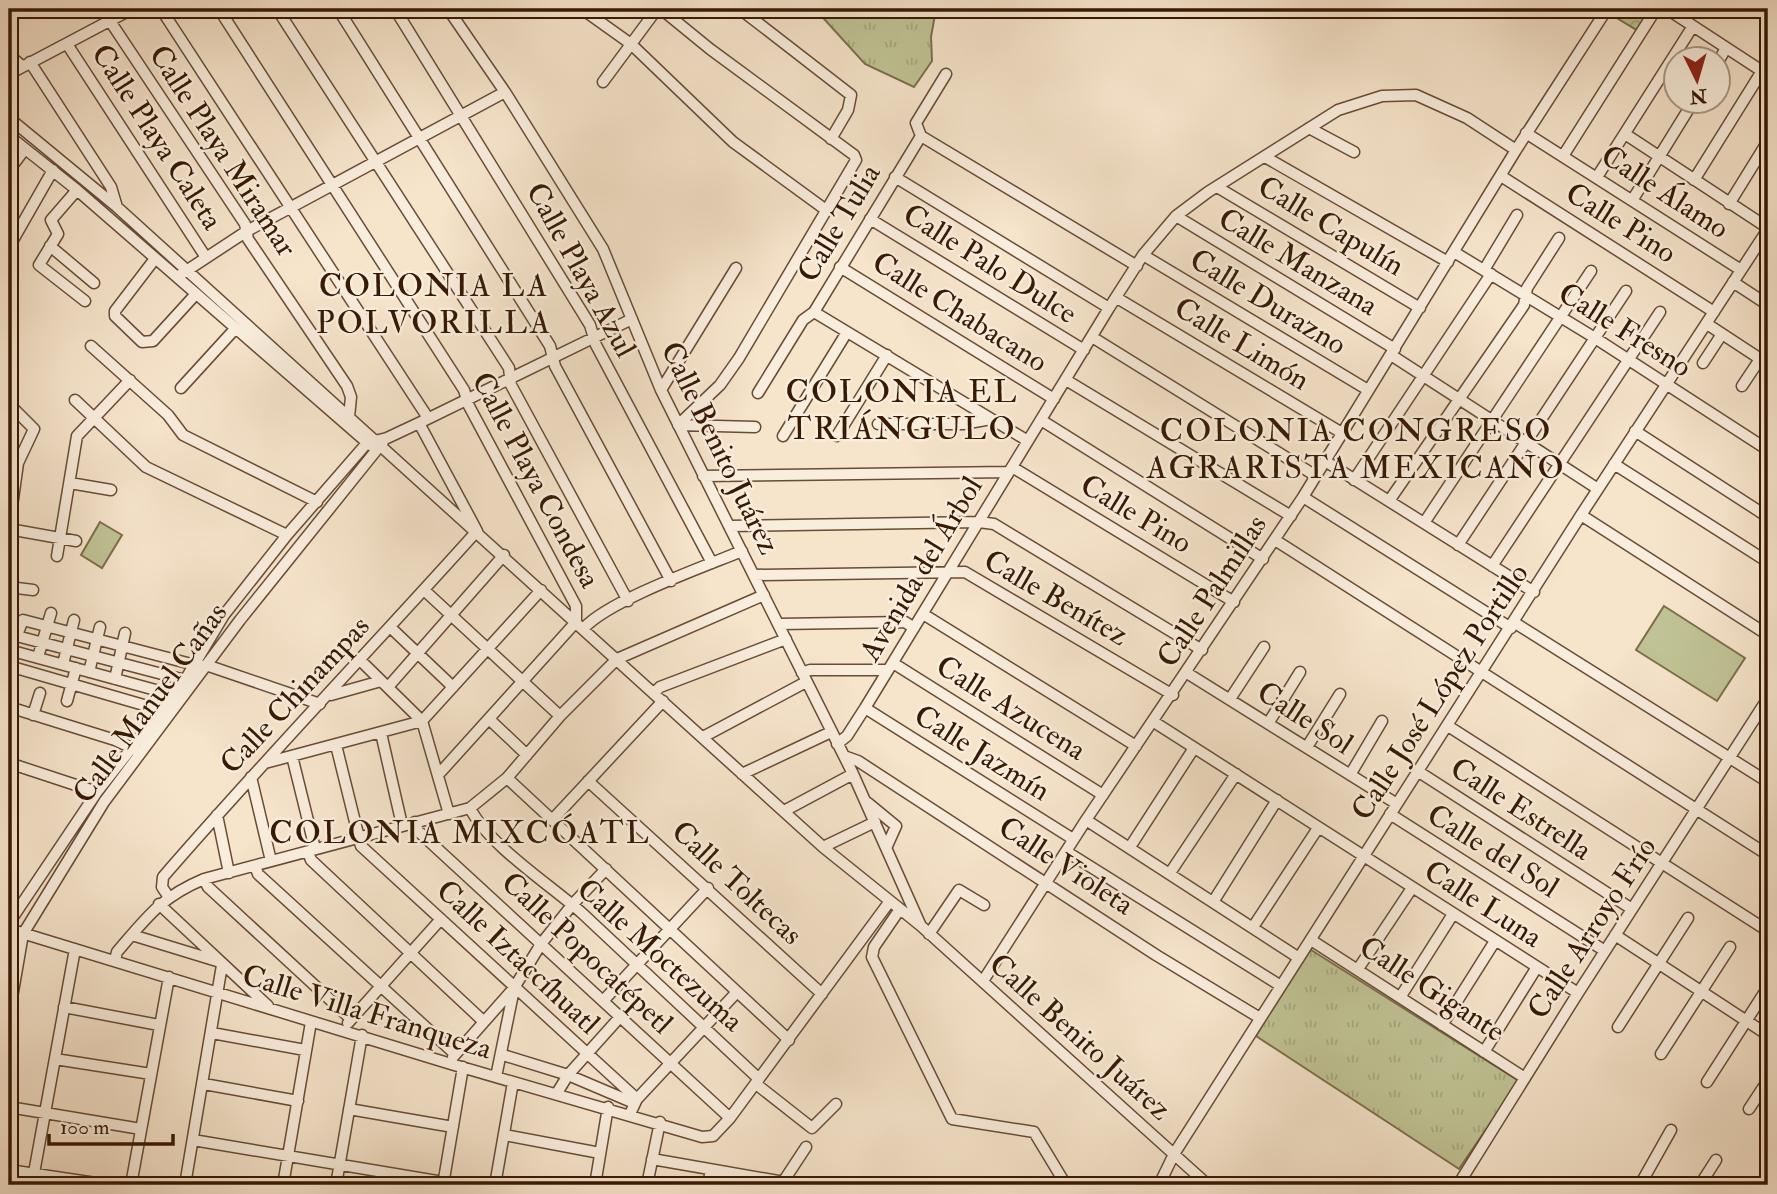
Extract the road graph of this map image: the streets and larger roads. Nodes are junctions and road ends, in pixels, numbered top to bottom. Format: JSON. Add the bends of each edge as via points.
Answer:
{"nodes":[{"id":1,"x":16,"y":9,"type":"edge"},
{"id":2,"x":132,"y":9,"type":"edge"},
{"id":3,"x":161,"y":9,"type":"edge"},
{"id":4,"x":219,"y":9,"type":"edge"},
{"id":5,"x":276,"y":9,"type":"edge"},
{"id":6,"x":338,"y":9,"type":"edge"},
{"id":7,"x":395,"y":9,"type":"edge"},
{"id":8,"x":448,"y":9,"type":"edge"},
{"id":9,"x":582,"y":9,"type":"edge"},
{"id":10,"x":659,"y":9,"type":"edge"},
{"id":11,"x":740,"y":9,"type":"edge"},
{"id":12,"x":1607,"y":9,"type":"edge"},
{"id":13,"x":1656,"y":9,"type":"edge"},
{"id":14,"x":1667,"y":9,"type":"edge"},
{"id":15,"x":1760,"y":9,"type":"edge"},
{"id":16,"x":9,"y":13,"type":"edge"},
{"id":17,"x":1768,"y":14,"type":"edge"},
{"id":18,"x":110,"y":21,"type":"junction"},
{"id":19,"x":1693,"y":26,"type":"junction"},
{"id":20,"x":67,"y":44,"type":"junction"},
{"id":21,"x":631,"y":44,"type":"junction"},
{"id":22,"x":1723,"y":46,"type":"edge"},
{"id":23,"x":1732,"y":52,"type":"edge"},
{"id":24,"x":9,"y":55,"type":"edge"},
{"id":25,"x":26,"y":64,"type":"junction"},
{"id":26,"x":1765,"y":73,"type":"edge"},
{"id":27,"x":9,"y":74,"type":"edge"},
{"id":28,"x":946,"y":74,"type":"dead end"},
{"id":29,"x":603,"y":82,"type":"dead end"},
{"id":30,"x":505,"y":92,"type":"junction"},
{"id":31,"x":464,"y":116,"type":"junction"},
{"id":32,"x":1684,"y":116,"type":"edge"},
{"id":33,"x":9,"y":118,"type":"edge"},
{"id":34,"x":1309,"y":128,"type":"junction"},
{"id":35,"x":1526,"y":133,"type":"junction"},
{"id":36,"x":1625,"y":134,"type":"junction"},
{"id":37,"x":9,"y":136,"type":"edge"},
{"id":38,"x":921,"y":136,"type":"junction"},
{"id":39,"x":421,"y":139,"type":"junction"},
{"id":40,"x":831,"y":139,"type":"junction"},
{"id":41,"x":1768,"y":141,"type":"edge"},
{"id":42,"x":25,"y":149,"type":"junction"},
{"id":43,"x":1516,"y":150,"type":"junction"},
{"id":44,"x":1354,"y":152,"type":"dead end"},
{"id":45,"x":1563,"y":156,"type":"junction"},
{"id":46,"x":1660,"y":156,"type":"junction"},
{"id":47,"x":1265,"y":157,"type":"junction"},
{"id":48,"x":377,"y":161,"type":"junction"},
{"id":49,"x":9,"y":170,"type":"edge"},
{"id":50,"x":53,"y":170,"type":"junction"},
{"id":51,"x":1501,"y":176,"type":"junction"},
{"id":52,"x":895,"y":177,"type":"junction"},
{"id":53,"x":1597,"y":177,"type":"junction"},
{"id":54,"x":1694,"y":180,"type":"junction"},
{"id":55,"x":331,"y":185,"type":"junction"},
{"id":56,"x":1217,"y":187,"type":"junction"},
{"id":57,"x":77,"y":190,"type":"junction"},
{"id":58,"x":1633,"y":199,"type":"junction"},
{"id":59,"x":1729,"y":204,"type":"junction"},
{"id":60,"x":117,"y":207,"type":"junction"},
{"id":61,"x":290,"y":208,"type":"junction"},
{"id":62,"x":826,"y":210,"type":"junction"},
{"id":63,"x":1517,"y":215,"type":"dead end"},
{"id":64,"x":1176,"y":216,"type":"junction"},
{"id":65,"x":870,"y":219,"type":"junction"},
{"id":66,"x":1768,"y":228,"type":"edge"},
{"id":67,"x":247,"y":232,"type":"junction"},
{"id":68,"x":1559,"y":238,"type":"dead end"},
{"id":69,"x":50,"y":246,"type":"junction"},
{"id":70,"x":9,"y":247,"type":"edge"},
{"id":71,"x":1454,"y":252,"type":"junction"},
{"id":72,"x":1143,"y":255,"type":"junction"},
{"id":73,"x":205,"y":256,"type":"junction"},
{"id":74,"x":154,"y":260,"type":"junction"},
{"id":75,"x":1448,"y":262,"type":"junction"},
{"id":76,"x":1137,"y":266,"type":"junction"},
{"id":77,"x":840,"y":267,"type":"junction"},
{"id":78,"x":736,"y":268,"type":"dead end"},
{"id":79,"x":1741,"y":270,"type":"junction"},
{"id":80,"x":185,"y":271,"type":"junction"},
{"id":81,"x":1591,"y":271,"type":"dead end"},
{"id":82,"x":1487,"y":272,"type":"junction"},
{"id":83,"x":176,"y":279,"type":"junction"},
{"id":84,"x":1733,"y":282,"type":"junction"},
{"id":85,"x":94,"y":283,"type":"dead end"},
{"id":86,"x":1626,"y":291,"type":"dead end"},
{"id":87,"x":195,"y":295,"type":"junction"},
{"id":88,"x":1525,"y":296,"type":"junction"},
{"id":89,"x":1117,"y":298,"type":"junction"},
{"id":90,"x":85,"y":301,"type":"dead end"},
{"id":91,"x":1768,"y":305,"type":"edge"},
{"id":92,"x":1420,"y":307,"type":"junction"},
{"id":93,"x":1109,"y":308,"type":"junction"},
{"id":94,"x":814,"y":312,"type":"junction"},
{"id":95,"x":1660,"y":312,"type":"dead end"},
{"id":96,"x":1714,"y":312,"type":"junction"},
{"id":97,"x":1561,"y":318,"type":"junction"},
{"id":98,"x":632,"y":319,"type":"junction"},
{"id":99,"x":1707,"y":324,"type":"junction"},
{"id":100,"x":234,"y":330,"type":"junction"},
{"id":101,"x":846,"y":332,"type":"junction"},
{"id":102,"x":1722,"y":334,"type":"junction"},
{"id":103,"x":593,"y":336,"type":"junction"},
{"id":104,"x":251,"y":337,"type":"junction"},
{"id":105,"x":1092,"y":337,"type":"junction"},
{"id":106,"x":1595,"y":338,"type":"junction"},
{"id":107,"x":91,"y":346,"type":"dead end"},
{"id":108,"x":1084,"y":351,"type":"junction"},
{"id":109,"x":1393,"y":352,"type":"junction"},
{"id":110,"x":887,"y":355,"type":"junction"},
{"id":111,"x":554,"y":356,"type":"junction"},
{"id":112,"x":1629,"y":360,"type":"junction"},
{"id":113,"x":1764,"y":361,"type":"edge"},
{"id":114,"x":1703,"y":363,"type":"dead end"},
{"id":115,"x":511,"y":376,"type":"junction"},
{"id":116,"x":1424,"y":376,"type":"junction"},
{"id":117,"x":130,"y":380,"type":"junction"},
{"id":118,"x":1066,"y":380,"type":"junction"},
{"id":119,"x":1666,"y":384,"type":"junction"},
{"id":120,"x":1742,"y":386,"type":"dead end"},
{"id":121,"x":308,"y":387,"type":"junction"},
{"id":122,"x":181,"y":388,"type":"dead end"},
{"id":123,"x":661,"y":390,"type":"junction"},
{"id":124,"x":1368,"y":390,"type":"junction"},
{"id":125,"x":758,"y":393,"type":"dead end"},
{"id":126,"x":467,"y":398,"type":"junction"},
{"id":127,"x":1457,"y":398,"type":"junction"},
{"id":128,"x":1054,"y":399,"type":"junction"},
{"id":129,"x":75,"y":400,"type":"dead end"},
{"id":130,"x":9,"y":404,"type":"edge"},
{"id":131,"x":93,"y":417,"type":"junction"},
{"id":132,"x":349,"y":417,"type":"junction"},
{"id":133,"x":991,"y":419,"type":"junction"},
{"id":134,"x":1041,"y":420,"type":"junction"},
{"id":135,"x":1493,"y":420,"type":"junction"},
{"id":136,"x":424,"y":421,"type":"junction"},
{"id":137,"x":878,"y":424,"type":"dead end"},
{"id":138,"x":678,"y":425,"type":"junction"},
{"id":139,"x":755,"y":427,"type":"dead end"},
{"id":140,"x":1635,"y":431,"type":"junction"},
{"id":141,"x":1342,"y":433,"type":"junction"},
{"id":142,"x":783,"y":436,"type":"dead end"},
{"id":143,"x":837,"y":436,"type":"dead end"},
{"id":144,"x":1028,"y":441,"type":"junction"},
{"id":145,"x":1524,"y":442,"type":"junction"},
{"id":146,"x":376,"y":443,"type":"junction"},
{"id":147,"x":1768,"y":450,"type":"edge"},
{"id":148,"x":1325,"y":461,"type":"junction"},
{"id":149,"x":1558,"y":463,"type":"junction"},
{"id":150,"x":1614,"y":464,"type":"junction"},
{"id":151,"x":1010,"y":470,"type":"junction"},
{"id":152,"x":703,"y":476,"type":"junction"},
{"id":153,"x":1316,"y":476,"type":"junction"},
{"id":154,"x":1354,"y":480,"type":"junction"},
{"id":155,"x":70,"y":483,"type":"junction"},
{"id":156,"x":1598,"y":489,"type":"junction"},
{"id":157,"x":111,"y":491,"type":"dead end"},
{"id":158,"x":1303,"y":498,"type":"junction"},
{"id":159,"x":1389,"y":501,"type":"junction"},
{"id":160,"x":317,"y":502,"type":"junction"},
{"id":161,"x":1581,"y":515,"type":"junction"},
{"id":162,"x":1291,"y":516,"type":"junction"},
{"id":163,"x":1768,"y":517,"type":"edge"},
{"id":164,"x":979,"y":522,"type":"junction"},
{"id":165,"x":1424,"y":523,"type":"junction"},
{"id":166,"x":729,"y":526,"type":"junction"},
{"id":167,"x":9,"y":528,"type":"edge"},
{"id":168,"x":477,"y":531,"type":"junction"},
{"id":169,"x":287,"y":535,"type":"junction"},
{"id":170,"x":61,"y":537,"type":"junction"},
{"id":171,"x":1275,"y":540,"type":"junction"},
{"id":172,"x":76,"y":541,"type":"dead end"},
{"id":173,"x":1458,"y":545,"type":"junction"},
{"id":174,"x":742,"y":551,"type":"junction"},
{"id":175,"x":504,"y":555,"type":"junction"},
{"id":176,"x":57,"y":556,"type":"dead end"},
{"id":177,"x":1263,"y":559,"type":"junction"},
{"id":178,"x":1768,"y":562,"type":"edge"},
{"id":179,"x":712,"y":563,"type":"junction"},
{"id":180,"x":1492,"y":566,"type":"junction"},
{"id":181,"x":949,"y":569,"type":"junction"},
{"id":182,"x":754,"y":575,"type":"junction"},
{"id":183,"x":671,"y":582,"type":"junction"},
{"id":184,"x":9,"y":587,"type":"edge"},
{"id":185,"x":33,"y":590,"type":"dead end"},
{"id":186,"x":424,"y":590,"type":"junction"},
{"id":187,"x":541,"y":590,"type":"junction"},
{"id":188,"x":1534,"y":592,"type":"junction"},
{"id":189,"x":764,"y":595,"type":"junction"},
{"id":190,"x":628,"y":601,"type":"junction"},
{"id":191,"x":1234,"y":602,"type":"junction"},
{"id":192,"x":51,"y":613,"type":"dead end"},
{"id":193,"x":923,"y":614,"type":"junction"},
{"id":194,"x":454,"y":615,"type":"junction"},
{"id":195,"x":74,"y":620,"type":"dead end"},
{"id":196,"x":779,"y":624,"type":"junction"},
{"id":197,"x":48,"y":625,"type":"junction"},
{"id":198,"x":580,"y":625,"type":"junction"},
{"id":199,"x":1513,"y":625,"type":"junction"},
{"id":200,"x":390,"y":627,"type":"junction"},
{"id":201,"x":914,"y":628,"type":"junction"},
{"id":202,"x":71,"y":632,"type":"junction"},
{"id":203,"x":98,"y":633,"type":"junction"},
{"id":204,"x":125,"y":633,"type":"dead end"},
{"id":205,"x":13,"y":635,"type":"edge"},
{"id":206,"x":1768,"y":635,"type":"edge"},
{"id":207,"x":786,"y":639,"type":"junction"},
{"id":208,"x":43,"y":642,"type":"junction"},
{"id":209,"x":122,"y":645,"type":"junction"},
{"id":210,"x":1264,"y":647,"type":"dead end"},
{"id":211,"x":488,"y":648,"type":"junction"},
{"id":212,"x":68,"y":649,"type":"junction"},
{"id":213,"x":9,"y":650,"type":"edge"},
{"id":214,"x":1202,"y":650,"type":"junction"},
{"id":215,"x":418,"y":653,"type":"junction"},
{"id":216,"x":26,"y":655,"type":"junction"},
{"id":217,"x":93,"y":655,"type":"junction"},
{"id":218,"x":38,"y":657,"type":"junction"},
{"id":219,"x":617,"y":659,"type":"junction"},
{"id":220,"x":119,"y":661,"type":"junction"},
{"id":221,"x":361,"y":661,"type":"junction"},
{"id":222,"x":63,"y":664,"type":"junction"},
{"id":223,"x":195,"y":665,"type":"junction"},
{"id":224,"x":9,"y":666,"type":"edge"},
{"id":225,"x":209,"y":666,"type":"junction"},
{"id":226,"x":890,"y":666,"type":"junction"},
{"id":227,"x":76,"y":668,"type":"junction"},
{"id":228,"x":22,"y":669,"type":"junction"},
{"id":229,"x":89,"y":672,"type":"junction"},
{"id":230,"x":1300,"y":672,"type":"dead end"},
{"id":231,"x":1482,"y":672,"type":"junction"},
{"id":232,"x":1187,"y":673,"type":"junction"},
{"id":233,"x":804,"y":678,"type":"junction"},
{"id":234,"x":115,"y":679,"type":"junction"},
{"id":235,"x":185,"y":680,"type":"junction"},
{"id":236,"x":128,"y":682,"type":"junction"},
{"id":237,"x":523,"y":682,"type":"junction"},
{"id":238,"x":72,"y":684,"type":"junction"},
{"id":239,"x":384,"y":684,"type":"junction"},
{"id":240,"x":453,"y":687,"type":"junction"},
{"id":241,"x":40,"y":693,"type":"dead end"},
{"id":242,"x":654,"y":693,"type":"junction"},
{"id":243,"x":1340,"y":694,"type":"dead end"},
{"id":244,"x":174,"y":695,"type":"junction"},
{"id":245,"x":330,"y":695,"type":"junction"},
{"id":246,"x":1173,"y":695,"type":"junction"},
{"id":247,"x":1768,"y":698,"type":"edge"},
{"id":248,"x":122,"y":699,"type":"junction"},
{"id":249,"x":1230,"y":699,"type":"junction"},
{"id":250,"x":67,"y":701,"type":"dead end"},
{"id":251,"x":663,"y":701,"type":"junction"},
{"id":252,"x":320,"y":704,"type":"junction"},
{"id":253,"x":9,"y":707,"type":"edge"},
{"id":254,"x":865,"y":708,"type":"junction"},
{"id":255,"x":161,"y":710,"type":"junction"},
{"id":256,"x":33,"y":715,"type":"junction"},
{"id":257,"x":561,"y":716,"type":"junction"},
{"id":258,"x":489,"y":719,"type":"junction"},
{"id":259,"x":422,"y":720,"type":"junction"},
{"id":260,"x":1382,"y":721,"type":"dead end"},
{"id":261,"x":1154,"y":722,"type":"junction"},
{"id":262,"x":1269,"y":722,"type":"junction"},
{"id":263,"x":1448,"y":726,"type":"junction"},
{"id":264,"x":831,"y":732,"type":"junction"},
{"id":265,"x":381,"y":733,"type":"junction"},
{"id":266,"x":703,"y":737,"type":"junction"},
{"id":267,"x":837,"y":744,"type":"junction"},
{"id":268,"x":336,"y":745,"type":"junction"},
{"id":269,"x":1136,"y":746,"type":"junction"},
{"id":270,"x":1307,"y":747,"type":"junction"},
{"id":271,"x":132,"y":748,"type":"junction"},
{"id":272,"x":1194,"y":748,"type":"junction"},
{"id":273,"x":142,"y":754,"type":"junction"},
{"id":274,"x":527,"y":755,"type":"junction"},
{"id":275,"x":292,"y":756,"type":"junction"},
{"id":276,"x":844,"y":756,"type":"junction"},
{"id":277,"x":1731,"y":758,"type":"junction"},
{"id":278,"x":9,"y":763,"type":"edge"},
{"id":279,"x":265,"y":763,"type":"junction"},
{"id":280,"x":1419,"y":772,"type":"junction"},
{"id":281,"x":742,"y":774,"type":"junction"},
{"id":282,"x":853,"y":774,"type":"junction"},
{"id":283,"x":1236,"y":774,"type":"junction"},
{"id":284,"x":439,"y":775,"type":"junction"},
{"id":285,"x":1350,"y":775,"type":"junction"},
{"id":286,"x":251,"y":777,"type":"junction"},
{"id":287,"x":507,"y":778,"type":"junction"},
{"id":288,"x":587,"y":781,"type":"junction"},
{"id":289,"x":1768,"y":782,"type":"edge"},
{"id":290,"x":97,"y":792,"type":"junction"},
{"id":291,"x":1103,"y":795,"type":"junction"},
{"id":292,"x":1277,"y":800,"type":"junction"},
{"id":293,"x":865,"y":801,"type":"junction"},
{"id":294,"x":1397,"y":804,"type":"junction"},
{"id":295,"x":470,"y":808,"type":"junction"},
{"id":296,"x":1698,"y":810,"type":"junction"},
{"id":297,"x":784,"y":811,"type":"junction"},
{"id":298,"x":449,"y":814,"type":"junction"},
{"id":299,"x":1390,"y":814,"type":"junction"},
{"id":300,"x":217,"y":815,"type":"junction"},
{"id":301,"x":554,"y":818,"type":"junction"},
{"id":302,"x":1086,"y":820,"type":"junction"},
{"id":303,"x":415,"y":822,"type":"junction"},
{"id":304,"x":875,"y":822,"type":"junction"},
{"id":305,"x":402,"y":825,"type":"junction"},
{"id":306,"x":1318,"y":828,"type":"junction"},
{"id":307,"x":358,"y":837,"type":"junction"},
{"id":308,"x":1073,"y":839,"type":"junction"},
{"id":309,"x":887,"y":846,"type":"junction"},
{"id":310,"x":823,"y":847,"type":"junction"},
{"id":311,"x":1130,"y":847,"type":"junction"},
{"id":312,"x":312,"y":850,"type":"junction"},
{"id":313,"x":1067,"y":852,"type":"junction"},
{"id":314,"x":1364,"y":855,"type":"junction"},
{"id":315,"x":1768,"y":855,"type":"edge"},
{"id":316,"x":271,"y":861,"type":"junction"},
{"id":317,"x":1664,"y":863,"type":"junction"},
{"id":318,"x":255,"y":866,"type":"junction"},
{"id":319,"x":606,"y":869,"type":"junction"},
{"id":320,"x":229,"y":873,"type":"junction"},
{"id":321,"x":1170,"y":873,"type":"junction"},
{"id":322,"x":204,"y":879,"type":"junction"},
{"id":323,"x":1046,"y":881,"type":"junction"},
{"id":324,"x":708,"y":888,"type":"junction"},
{"id":325,"x":1412,"y":888,"type":"junction"},
{"id":326,"x":168,"y":896,"type":"junction"},
{"id":327,"x":890,"y":901,"type":"junction"},
{"id":328,"x":1213,"y":902,"type":"junction"},
{"id":329,"x":159,"y":904,"type":"junction"},
{"id":330,"x":572,"y":905,"type":"junction"},
{"id":331,"x":984,"y":905,"type":"dead end"},
{"id":332,"x":900,"y":909,"type":"junction"},
{"id":333,"x":1632,"y":909,"type":"junction"},
{"id":334,"x":1453,"y":914,"type":"junction"},
{"id":335,"x":1688,"y":918,"type":"dead end"},
{"id":336,"x":441,"y":919,"type":"junction"},
{"id":337,"x":9,"y":923,"type":"edge"},
{"id":338,"x":920,"y":925,"type":"junction"},
{"id":339,"x":1253,"y":927,"type":"junction"},
{"id":340,"x":9,"y":929,"type":"edge"},
{"id":341,"x":670,"y":929,"type":"junction"},
{"id":342,"x":1768,"y":931,"type":"edge"},
{"id":343,"x":23,"y":934,"type":"junction"},
{"id":344,"x":929,"y":934,"type":"junction"},
{"id":345,"x":132,"y":935,"type":"junction"},
{"id":346,"x":1615,"y":935,"type":"junction"},
{"id":347,"x":1311,"y":940,"type":"junction"},
{"id":348,"x":1494,"y":941,"type":"junction"},
{"id":349,"x":541,"y":944,"type":"junction"},
{"id":350,"x":1730,"y":947,"type":"dead end"},
{"id":351,"x":75,"y":949,"type":"junction"},
{"id":352,"x":1605,"y":951,"type":"junction"},
{"id":353,"x":411,"y":952,"type":"junction"},
{"id":354,"x":1299,"y":958,"type":"junction"},
{"id":355,"x":115,"y":960,"type":"junction"},
{"id":356,"x":220,"y":963,"type":"junction"},
{"id":357,"x":1658,"y":964,"type":"junction"},
{"id":358,"x":635,"y":965,"type":"junction"},
{"id":359,"x":1537,"y":967,"type":"junction"},
{"id":360,"x":1358,"y":969,"type":"junction"},
{"id":361,"x":169,"y":977,"type":"junction"},
{"id":362,"x":983,"y":981,"type":"junction"},
{"id":363,"x":380,"y":985,"type":"junction"},
{"id":364,"x":1282,"y":986,"type":"junction"},
{"id":365,"x":514,"y":988,"type":"junction"},
{"id":366,"x":1768,"y":988,"type":"edge"},
{"id":367,"x":219,"y":992,"type":"junction"},
{"id":368,"x":737,"y":992,"type":"junction"},
{"id":369,"x":1577,"y":993,"type":"junction"},
{"id":370,"x":822,"y":994,"type":"junction"},
{"id":371,"x":1701,"y":994,"type":"junction"},
{"id":372,"x":1401,"y":996,"type":"junction"},
{"id":373,"x":603,"y":1001,"type":"junction"},
{"id":374,"x":64,"y":1007,"type":"junction"},
{"id":375,"x":271,"y":1009,"type":"junction"},
{"id":376,"x":9,"y":1015,"type":"edge"},
{"id":377,"x":620,"y":1017,"type":"junction"},
{"id":378,"x":1261,"y":1018,"type":"junction"},
{"id":379,"x":351,"y":1019,"type":"junction"},
{"id":380,"x":482,"y":1020,"type":"junction"},
{"id":381,"x":1746,"y":1021,"type":"junction"},
{"id":382,"x":311,"y":1022,"type":"junction"},
{"id":383,"x":1442,"y":1024,"type":"junction"},
{"id":384,"x":159,"y":1025,"type":"junction"},
{"id":385,"x":703,"y":1027,"type":"junction"},
{"id":386,"x":1618,"y":1027,"type":"dead end"},
{"id":387,"x":343,"y":1030,"type":"junction"},
{"id":388,"x":212,"y":1034,"type":"junction"},
{"id":389,"x":362,"y":1035,"type":"junction"},
{"id":390,"x":1768,"y":1035,"type":"edge"},
{"id":391,"x":789,"y":1040,"type":"junction"},
{"id":392,"x":305,"y":1050,"type":"junction"},
{"id":393,"x":454,"y":1052,"type":"junction"},
{"id":394,"x":1484,"y":1052,"type":"junction"},
{"id":395,"x":587,"y":1054,"type":"junction"},
{"id":396,"x":1661,"y":1054,"type":"dead end"},
{"id":397,"x":503,"y":1055,"type":"junction"},
{"id":398,"x":55,"y":1059,"type":"junction"},
{"id":399,"x":671,"y":1063,"type":"junction"},
{"id":400,"x":451,"y":1064,"type":"junction"},
{"id":401,"x":463,"y":1067,"type":"junction"},
{"id":402,"x":151,"y":1074,"type":"junction"},
{"id":403,"x":568,"y":1075,"type":"junction"},
{"id":404,"x":496,"y":1077,"type":"junction"},
{"id":405,"x":1525,"y":1078,"type":"junction"},
{"id":406,"x":1768,"y":1080,"type":"edge"},
{"id":407,"x":513,"y":1082,"type":"junction"},
{"id":408,"x":757,"y":1082,"type":"junction"},
{"id":409,"x":1707,"y":1082,"type":"dead end"},
{"id":410,"x":204,"y":1084,"type":"junction"},
{"id":411,"x":557,"y":1093,"type":"junction"},
{"id":412,"x":298,"y":1101,"type":"junction"},
{"id":413,"x":636,"y":1101,"type":"junction"},
{"id":414,"x":836,"y":1104,"type":"dead end"},
{"id":415,"x":9,"y":1107,"type":"edge"},
{"id":416,"x":608,"y":1107,"type":"junction"},
{"id":417,"x":349,"y":1109,"type":"junction"},
{"id":418,"x":1749,"y":1110,"type":"dead end"},
{"id":419,"x":45,"y":1114,"type":"junction"},
{"id":420,"x":631,"y":1114,"type":"junction"},
{"id":421,"x":730,"y":1118,"type":"junction"},
{"id":422,"x":660,"y":1122,"type":"junction"},
{"id":423,"x":453,"y":1127,"type":"junction"},
{"id":424,"x":141,"y":1129,"type":"junction"},
{"id":425,"x":1671,"y":1130,"type":"dead end"},
{"id":426,"x":505,"y":1135,"type":"junction"},
{"id":427,"x":193,"y":1140,"type":"junction"},
{"id":428,"x":806,"y":1147,"type":"dead end"},
{"id":429,"x":600,"y":1153,"type":"junction"},
{"id":430,"x":1174,"y":1154,"type":"junction"},
{"id":431,"x":289,"y":1155,"type":"junction"},
{"id":432,"x":652,"y":1159,"type":"junction"},
{"id":433,"x":1716,"y":1160,"type":"dead end"},
{"id":434,"x":341,"y":1164,"type":"junction"},
{"id":435,"x":9,"y":1170,"type":"edge"},
{"id":436,"x":711,"y":1170,"type":"junction"},
{"id":437,"x":34,"y":1173,"type":"junction"},
{"id":438,"x":745,"y":1181,"type":"edge"},
{"id":439,"x":783,"y":1182,"type":"junction"},
{"id":440,"x":443,"y":1184,"type":"edge"},
{"id":441,"x":109,"y":1185,"type":"edge"},
{"id":442,"x":131,"y":1185,"type":"edge"},
{"id":443,"x":185,"y":1185,"type":"edge"},
{"id":444,"x":283,"y":1185,"type":"edge"},
{"id":445,"x":336,"y":1185,"type":"edge"},
{"id":446,"x":495,"y":1185,"type":"edge"},
{"id":447,"x":595,"y":1185,"type":"edge"},
{"id":448,"x":647,"y":1185,"type":"edge"},
{"id":449,"x":708,"y":1185,"type":"edge"},
{"id":450,"x":801,"y":1185,"type":"edge"},
{"id":451,"x":1066,"y":1185,"type":"edge"},
{"id":452,"x":1159,"y":1185,"type":"edge"},
{"id":453,"x":1208,"y":1185,"type":"edge"},
{"id":454,"x":1458,"y":1185,"type":"edge"},
{"id":455,"x":1640,"y":1185,"type":"edge"},
{"id":456,"x":1700,"y":1185,"type":"edge"}],
"edges":[{"from":1,"to":16,"type":"street"},
{"from":2,"to":18,"type":"street"},
{"from":3,"to":61,"type":"street"},
{"from":4,"to":55,"type":"street","name":"Calle Playa Condesa"},
{"from":5,"to":48,"type":"street"},
{"from":6,"to":39,"type":"street"},
{"from":7,"to":31,"type":"street","name":"Calle Playa Azul"},
{"from":8,"to":30,"type":"street","name":"Calle Benito Juárez"},
{"from":9,"to":21,"type":"street"},
{"from":10,"to":21,"type":"street"},
{"from":10,"to":40,"type":"street"},
{"from":11,"to":40,"type":"street","via":[[846,89],[851,102]]},
{"from":12,"to":35,"type":"street"},
{"from":13,"to":45,"type":"street"},
{"from":14,"to":19,"type":"street"},
{"from":15,"to":17,"type":"street"},
{"from":18,"to":20,"type":"street"},
{"from":18,"to":67,"type":"street","name":"Calle Playa Miramar"},
{"from":19,"to":22,"type":"street"},
{"from":19,"to":36,"type":"street"},
{"from":20,"to":25,"type":"street"},
{"from":20,"to":73,"type":"street","name":"Calle Playa Caleta"},
{"from":21,"to":29,"type":"street"},
{"from":21,"to":62,"type":"street","via":[[733,142]]},
{"from":23,"to":26,"type":"street"},
{"from":24,"to":25,"type":"street"},
{"from":25,"to":27,"type":"street"},
{"from":25,"to":60,"type":"street","via":[[111,187]]},
{"from":26,"to":54,"type":"street"},
{"from":28,"to":38,"type":"street","name":"Calle Tulia","via":[[916,124]]},
{"from":30,"to":31,"type":"street"},
{"from":30,"to":98,"type":"street","name":"Calle Benito Juárez","via":[[603,249]]},
{"from":31,"to":39,"type":"street"},
{"from":31,"to":103,"type":"street","name":"Calle Playa Azul"},
{"from":32,"to":46,"type":"street"},
{"from":33,"to":60,"type":"street"},
{"from":34,"to":43,"type":"street","name":"Avenida del Árbol","via":[[1362,102],[1416,95],[1467,118]]},
{"from":34,"to":44,"type":"street"},
{"from":34,"to":47,"type":"street","name":"Avenida del Árbol"},
{"from":35,"to":43,"type":"street"},
{"from":35,"to":45,"type":"street","name":"Calle Álamo"},
{"from":36,"to":46,"type":"street"},
{"from":36,"to":53,"type":"street"},
{"from":37,"to":42,"type":"street"},
{"from":38,"to":52,"type":"street","name":"Calle Tulia"},
{"from":38,"to":76,"type":"street"},
{"from":39,"to":48,"type":"street"},
{"from":39,"to":111,"type":"street"},
{"from":40,"to":62,"type":"street","via":[[856,160]]},
{"from":41,"to":59,"type":"street"},
{"from":42,"to":49,"type":"street"},
{"from":42,"to":50,"type":"street"},
{"from":43,"to":51,"type":"street","name":"Calle Palmillas"},
{"from":45,"to":53,"type":"street","name":"Calle Álamo"},
{"from":46,"to":54,"type":"street"},
{"from":46,"to":58,"type":"street"},
{"from":47,"to":56,"type":"street","name":"Avenida del Árbol"},
{"from":47,"to":75,"type":"street"},
{"from":48,"to":55,"type":"street"},
{"from":48,"to":115,"type":"street"},
{"from":50,"to":57,"type":"street"},
{"from":50,"to":70,"type":"street"},
{"from":51,"to":71,"type":"street","name":"Calle Palmillas"},
{"from":51,"to":96,"type":"street","name":"Calle Pino"},
{"from":52,"to":65,"type":"street","name":"Calle Tulia"},
{"from":52,"to":93,"type":"street"},
{"from":53,"to":58,"type":"street","name":"Calle Álamo"},
{"from":54,"to":59,"type":"street"},
{"from":55,"to":61,"type":"street"},
{"from":55,"to":126,"type":"street","name":"Calle Playa Condesa"},
{"from":56,"to":64,"type":"street","name":"Avenida del Árbol"},
{"from":56,"to":92,"type":"street","name":"Calle Capulín"},
{"from":57,"to":69,"type":"street","via":[[51,220],[58,234]]},
{"from":57,"to":74,"type":"street"},
{"from":58,"to":79,"type":"street","name":"Calle Álamo"},
{"from":59,"to":66,"type":"street"},
{"from":60,"to":80,"type":"street"},
{"from":61,"to":67,"type":"street"},
{"from":61,"to":136,"type":"street"},
{"from":62,"to":138,"type":"street","via":[[739,358],[720,385]]},
{"from":63,"to":82,"type":"street"},
{"from":64,"to":72,"type":"street","name":"Avenida del Árbol"},
{"from":64,"to":109,"type":"street","name":"Calle Manzana"},
{"from":65,"to":77,"type":"street","name":"Calle Tulia"},
{"from":65,"to":108,"type":"street","name":"Calle Palo Dulce"},
{"from":66,"to":79,"type":"street","name":"Calle José López Portillo"},
{"from":67,"to":73,"type":"street"},
{"from":67,"to":132,"type":"street","name":"Calle Playa Miramar","via":[[347,386]]},
{"from":68,"to":88,"type":"street"},
{"from":69,"to":85,"type":"street"},
{"from":69,"to":90,"type":"street","via":[[40,268]]},
{"from":71,"to":75,"type":"street","name":"Calle Palmillas"},
{"from":71,"to":82,"type":"street","name":"Calle Fresno"},
{"from":72,"to":76,"type":"street","name":"Avenida del Árbol"},
{"from":72,"to":124,"type":"street","name":"Calle Durazno"},
{"from":73,"to":80,"type":"street"},
{"from":74,"to":83,"type":"street"},
{"from":74,"to":87,"type":"street","via":[[115,311],[142,342],[153,341]]},
{"from":75,"to":92,"type":"street","name":"Calle Palmillas"},
{"from":76,"to":89,"type":"street","name":"Avenida del Árbol"},
{"from":77,"to":94,"type":"street","name":"Calle Tulia"},
{"from":77,"to":128,"type":"street","name":"Calle Chabacano"},
{"from":78,"to":123,"type":"street"},
{"from":79,"to":84,"type":"street","name":"Calle José López Portillo"},
{"from":80,"to":83,"type":"street"},
{"from":80,"to":104,"type":"street"},
{"from":81,"to":97,"type":"street"},
{"from":82,"to":88,"type":"street","name":"Calle Fresno"},
{"from":82,"to":116,"type":"street"},
{"from":83,"to":87,"type":"street"},
{"from":84,"to":91,"type":"street","name":"Calle Álamo"},
{"from":84,"to":96,"type":"street","name":"Calle José López Portillo"},
{"from":86,"to":106,"type":"street"},
{"from":87,"to":100,"type":"street"},
{"from":88,"to":97,"type":"street","name":"Calle Fresno"},
{"from":88,"to":127,"type":"street","via":[[1524,305]]},
{"from":89,"to":93,"type":"street","name":"Avenida del Árbol"},
{"from":89,"to":141,"type":"street","name":"Calle Limón"},
{"from":92,"to":109,"type":"street","name":"Calle Palmillas"},
{"from":93,"to":105,"type":"street","name":"Avenida del Árbol"},
{"from":94,"to":101,"type":"street"},
{"from":94,"to":125,"type":"street","name":"Calle Tulia","via":[[803,320]]},
{"from":95,"to":112,"type":"street"},
{"from":96,"to":99,"type":"street","name":"Calle José López Portillo"},
{"from":97,"to":106,"type":"street","name":"Calle Fresno"},
{"from":97,"to":135,"type":"street"},
{"from":98,"to":103,"type":"street"},
{"from":98,"to":123,"type":"street","name":"Calle Benito Juárez"},
{"from":99,"to":102,"type":"street"},
{"from":99,"to":119,"type":"street","name":"Calle José López Portillo"},
{"from":100,"to":104,"type":"street"},
{"from":100,"to":122,"type":"street"},
{"from":101,"to":110,"type":"street"},
{"from":101,"to":142,"type":"street"},
{"from":102,"to":113,"type":"street"},
{"from":102,"to":114,"type":"street"},
{"from":103,"to":111,"type":"street"},
{"from":103,"to":179,"type":"street","name":"Calle Playa Azul"},
{"from":104,"to":121,"type":"street"},
{"from":105,"to":108,"type":"street","name":"Avenida del Árbol"},
{"from":105,"to":153,"type":"street"},
{"from":106,"to":112,"type":"street","name":"Calle Fresno"},
{"from":106,"to":145,"type":"street"},
{"from":107,"to":117,"type":"street"},
{"from":108,"to":118,"type":"street","name":"Avenida del Árbol"},
{"from":109,"to":116,"type":"street","name":"Calle Manzana"},
{"from":109,"to":124,"type":"street","name":"Calle Palmillas"},
{"from":110,"to":133,"type":"street"},
{"from":110,"to":143,"type":"street"},
{"from":111,"to":115,"type":"street"},
{"from":111,"to":183,"type":"street","via":[[555,366]]},
{"from":112,"to":119,"type":"street","name":"Calle Fresno"},
{"from":112,"to":149,"type":"street"},
{"from":113,"to":120,"type":"street"},
{"from":115,"to":126,"type":"street"},
{"from":115,"to":190,"type":"street","via":[[511,385]]},
{"from":116,"to":127,"type":"street","name":"Calle Manzana"},
{"from":116,"to":154,"type":"street"},
{"from":117,"to":131,"type":"street"},
{"from":117,"to":160,"type":"street","via":[[183,435]]},
{"from":118,"to":128,"type":"street","name":"Avenida del Árbol"},
{"from":118,"to":162,"type":"street"},
{"from":119,"to":140,"type":"street","name":"Calle José López Portillo"},
{"from":119,"to":147,"type":"street","name":"Calle Fresno"},
{"from":121,"to":132,"type":"street"},
{"from":121,"to":146,"type":"street"},
{"from":123,"to":138,"type":"street","name":"Calle Benito Juárez"},
{"from":124,"to":141,"type":"street","name":"Calle Palmillas"},
{"from":126,"to":136,"type":"street"},
{"from":126,"to":198,"type":"street","name":"Calle Playa Condesa","via":[[572,597]]},
{"from":127,"to":135,"type":"street","name":"Calle Manzana"},
{"from":127,"to":159,"type":"street"},
{"from":128,"to":134,"type":"street","name":"Avenida del Árbol"},
{"from":129,"to":131,"type":"street"},
{"from":130,"to":167,"type":"street","via":[[34,429],[18,463]]},
{"from":131,"to":155,"type":"street","via":[[75,444]]},
{"from":131,"to":169,"type":"street","via":[[146,467]]},
{"from":132,"to":146,"type":"street"},
{"from":133,"to":137,"type":"street","via":[[980,423]]},
{"from":133,"to":144,"type":"street"},
{"from":134,"to":144,"type":"street","name":"Avenida del Árbol"},
{"from":134,"to":177,"type":"street"},
{"from":135,"to":145,"type":"street","name":"Calle Manzana"},
{"from":135,"to":165,"type":"street"},
{"from":136,"to":146,"type":"street"},
{"from":136,"to":168,"type":"street"},
{"from":138,"to":139,"type":"street"},
{"from":138,"to":152,"type":"street","name":"Calle Benito Juárez"},
{"from":140,"to":150,"type":"street","name":"Calle José López Portillo"},
{"from":140,"to":163,"type":"street"},
{"from":141,"to":148,"type":"street","name":"Calle Palmillas"},
{"from":144,"to":151,"type":"street","name":"Avenida del Árbol"},
{"from":145,"to":149,"type":"street","name":"Calle Manzana"},
{"from":145,"to":173,"type":"street"},
{"from":146,"to":160,"type":"street","name":"Calle Manuel Cañas"},
{"from":146,"to":168,"type":"street","name":"Calle Benito Juárez"},
{"from":146,"to":225,"type":"street","name":"Calle Manuel Cañas"},
{"from":148,"to":153,"type":"street","name":"Calle Palmillas"},
{"from":148,"to":154,"type":"street"},
{"from":149,"to":156,"type":"street","name":"Calle Manzana"},
{"from":149,"to":180,"type":"street"},
{"from":150,"to":156,"type":"street","name":"Calle José López Portillo"},
{"from":150,"to":178,"type":"street"},
{"from":151,"to":152,"type":"street"},
{"from":151,"to":164,"type":"street","name":"Avenida del Árbol"},
{"from":151,"to":191,"type":"street","name":"Calle Pino"},
{"from":152,"to":166,"type":"street","name":"Calle Benito Juárez"},
{"from":153,"to":158,"type":"street","name":"Calle Palmillas"},
{"from":154,"to":159,"type":"street"},
{"from":155,"to":157,"type":"street"},
{"from":155,"to":170,"type":"street"},
{"from":156,"to":161,"type":"street","name":"Calle José López Portillo"},
{"from":158,"to":162,"type":"street","name":"Calle Palmillas"},
{"from":158,"to":199,"type":"street"},
{"from":159,"to":165,"type":"street"},
{"from":160,"to":169,"type":"street","name":"Calle Manuel Cañas"},
{"from":161,"to":188,"type":"street","name":"Calle José López Portillo"},
{"from":161,"to":206,"type":"street"},
{"from":162,"to":171,"type":"street","name":"Calle Palmillas"},
{"from":164,"to":166,"type":"street"},
{"from":164,"to":181,"type":"street","name":"Avenida del Árbol"},
{"from":164,"to":214,"type":"street","via":[[994,524]]},
{"from":165,"to":173,"type":"street"},
{"from":166,"to":174,"type":"street","name":"Calle Benito Juárez"},
{"from":167,"to":170,"type":"street"},
{"from":168,"to":175,"type":"street","name":"Calle Benito Juárez"},
{"from":168,"to":186,"type":"street","name":"Calle Chinampas"},
{"from":169,"to":223,"type":"street","name":"Calle Manuel Cañas","via":[[224,615]]},
{"from":170,"to":172,"type":"street"},
{"from":170,"to":176,"type":"street"},
{"from":171,"to":177,"type":"street","name":"Calle Palmillas"},
{"from":171,"to":231,"type":"street"},
{"from":173,"to":180,"type":"street"},
{"from":174,"to":179,"type":"street"},
{"from":174,"to":182,"type":"street","name":"Calle Benito Juárez"},
{"from":175,"to":187,"type":"street","name":"Calle Benito Juárez"},
{"from":175,"to":194,"type":"street"},
{"from":177,"to":191,"type":"street","name":"Calle Palmillas"},
{"from":179,"to":183,"type":"street"},
{"from":180,"to":188,"type":"street"},
{"from":181,"to":182,"type":"street"},
{"from":181,"to":193,"type":"street","name":"Avenida del Árbol"},
{"from":181,"to":246,"type":"street","name":"Calle Benítez","via":[[965,572]]},
{"from":182,"to":189,"type":"street","name":"Calle Benito Juárez"},
{"from":183,"to":190,"type":"street"},
{"from":184,"to":185,"type":"street"},
{"from":186,"to":194,"type":"street"},
{"from":186,"to":200,"type":"street","name":"Calle Chinampas"},
{"from":187,"to":198,"type":"street","name":"Calle Benito Juárez"},
{"from":187,"to":211,"type":"street"},
{"from":188,"to":199,"type":"street","name":"Calle José López Portillo"},
{"from":189,"to":196,"type":"street","name":"Calle Benito Juárez"},
{"from":189,"to":219,"type":"street"},
{"from":190,"to":198,"type":"street"},
{"from":191,"to":214,"type":"street","name":"Calle Palmillas"},
{"from":192,"to":197,"type":"street"},
{"from":193,"to":201,"type":"street","name":"Avenida del Árbol"},
{"from":193,"to":269,"type":"street"},
{"from":194,"to":211,"type":"street"},
{"from":194,"to":215,"type":"street"},
{"from":195,"to":202,"type":"street"},
{"from":196,"to":201,"type":"street","via":[[905,622]]},
{"from":196,"to":207,"type":"street","name":"Calle Benito Juárez"},
{"from":197,"to":202,"type":"street"},
{"from":197,"to":205,"type":"street","via":[[23,620]]},
{"from":197,"to":208,"type":"street"},
{"from":198,"to":219,"type":"street","name":"Calle Benito Juárez"},
{"from":198,"to":237,"type":"street"},
{"from":199,"to":231,"type":"street","name":"Calle José López Portillo"},
{"from":199,"to":277,"type":"street"},
{"from":200,"to":215,"type":"street"},
{"from":200,"to":221,"type":"street","name":"Calle Chinampas"},
{"from":201,"to":226,"type":"street","name":"Avenida del Árbol"},
{"from":202,"to":203,"type":"street"},
{"from":202,"to":212,"type":"street"},
{"from":203,"to":209,"type":"street"},
{"from":203,"to":217,"type":"street"},
{"from":204,"to":209,"type":"street"},
{"from":205,"to":208,"type":"street"},
{"from":207,"to":233,"type":"street","name":"Calle Benito Juárez"},
{"from":207,"to":242,"type":"street"},
{"from":208,"to":212,"type":"street"},
{"from":208,"to":218,"type":"street"},
{"from":209,"to":220,"type":"street"},
{"from":209,"to":223,"type":"street"},
{"from":210,"to":249,"type":"street"},
{"from":211,"to":237,"type":"street"},
{"from":211,"to":240,"type":"street"},
{"from":212,"to":217,"type":"street"},
{"from":212,"to":222,"type":"street"},
{"from":213,"to":216,"type":"street"},
{"from":214,"to":232,"type":"street","name":"Calle Palmillas"},
{"from":215,"to":239,"type":"street"},
{"from":215,"to":240,"type":"street"},
{"from":216,"to":218,"type":"street"},
{"from":216,"to":228,"type":"street"},
{"from":217,"to":220,"type":"street"},
{"from":217,"to":229,"type":"street"},
{"from":218,"to":222,"type":"street"},
{"from":219,"to":242,"type":"street","name":"Calle Benito Juárez"},
{"from":219,"to":257,"type":"street"},
{"from":220,"to":234,"type":"street"},
{"from":220,"to":235,"type":"street"},
{"from":221,"to":239,"type":"street"},
{"from":221,"to":245,"type":"street","name":"Calle Chinampas"},
{"from":222,"to":227,"type":"street"},
{"from":223,"to":225,"type":"street"},
{"from":223,"to":235,"type":"street","name":"Calle Manuel Cañas"},
{"from":224,"to":228,"type":"street"},
{"from":225,"to":252,"type":"street"},
{"from":225,"to":273,"type":"street","name":"Calle Manuel Cañas"},
{"from":226,"to":233,"type":"street","via":[[810,670]]},
{"from":226,"to":254,"type":"street","name":"Avenida del Árbol"},
{"from":226,"to":291,"type":"street","name":"Calle Azucena"},
{"from":227,"to":229,"type":"street"},
{"from":227,"to":238,"type":"street"},
{"from":228,"to":238,"type":"street"},
{"from":229,"to":234,"type":"street"},
{"from":230,"to":262,"type":"street"},
{"from":231,"to":263,"type":"street","name":"Calle José López Portillo"},
{"from":231,"to":296,"type":"street"},
{"from":232,"to":246,"type":"street","name":"Calle Palmillas"},
{"from":232,"to":249,"type":"street","name":"Calle Sol"},
{"from":233,"to":264,"type":"street","name":"Calle Benito Juárez"},
{"from":233,"to":266,"type":"street"},
{"from":234,"to":236,"type":"street"},
{"from":235,"to":244,"type":"street","name":"Calle Manuel Cañas"},
{"from":236,"to":244,"type":"street"},
{"from":236,"to":248,"type":"street"},
{"from":237,"to":257,"type":"street"},
{"from":237,"to":258,"type":"street"},
{"from":238,"to":248,"type":"street"},
{"from":238,"to":250,"type":"street"},
{"from":239,"to":245,"type":"street"},
{"from":239,"to":259,"type":"street"},
{"from":240,"to":259,"type":"street"},
{"from":241,"to":256,"type":"street"},
{"from":242,"to":251,"type":"street","name":"Calle Benito Juárez"},
{"from":243,"to":270,"type":"street"},
{"from":244,"to":255,"type":"street","name":"Calle Manuel Cañas"},
{"from":245,"to":252,"type":"street","name":"Calle Chinampas"},
{"from":246,"to":261,"type":"street","name":"Calle Palmillas"},
{"from":247,"to":277,"type":"street","name":"Calle Arroyo Frío"},
{"from":248,"to":255,"type":"street"},
{"from":249,"to":262,"type":"street","name":"Calle Sol"},
{"from":251,"to":266,"type":"street","name":"Calle Benito Juárez"},
{"from":251,"to":288,"type":"street"},
{"from":252,"to":279,"type":"street","name":"Calle Chinampas"},
{"from":253,"to":256,"type":"street"},
{"from":254,"to":267,"type":"street","name":"Avenida del Árbol"},
{"from":254,"to":308,"type":"street","name":"Calle Jazmín"},
{"from":255,"to":271,"type":"street","name":"Calle Manuel Cañas"},
{"from":256,"to":271,"type":"street"},
{"from":257,"to":274,"type":"street"},
{"from":258,"to":274,"type":"street"},
{"from":258,"to":284,"type":"street"},
{"from":259,"to":265,"type":"street"},
{"from":259,"to":284,"type":"street"},
{"from":260,"to":285,"type":"street"},
{"from":261,"to":269,"type":"street","name":"Calle Palmillas"},
{"from":261,"to":272,"type":"street","name":"Calle Luna"},
{"from":262,"to":270,"type":"street","name":"Calle Sol"},
{"from":263,"to":280,"type":"street","name":"Calle José López Portillo"},
{"from":263,"to":317,"type":"street"},
{"from":264,"to":267,"type":"street","name":"Calle Benito Juárez"},
{"from":264,"to":281,"type":"street"},
{"from":265,"to":268,"type":"street"},
{"from":265,"to":305,"type":"street"},
{"from":266,"to":281,"type":"street","name":"Calle Benito Juárez"},
{"from":267,"to":276,"type":"street","name":"Calle Benito Juárez"},
{"from":268,"to":275,"type":"street"},
{"from":268,"to":307,"type":"street"},
{"from":269,"to":291,"type":"street","name":"Calle Palmillas"},
{"from":270,"to":285,"type":"street","name":"Calle Sol"},
{"from":271,"to":273,"type":"street"},
{"from":271,"to":290,"type":"street","name":"Calle Manuel Cañas"},
{"from":272,"to":283,"type":"street","name":"Calle Luna"},
{"from":272,"to":311,"type":"street"},
{"from":273,"to":343,"type":"street","name":"Calle Manuel Cañas","via":[[104,802]]},
{"from":274,"to":287,"type":"street"},
{"from":275,"to":279,"type":"street"},
{"from":275,"to":312,"type":"street"},
{"from":276,"to":282,"type":"street","name":"Calle Benito Juárez"},
{"from":276,"to":323,"type":"street","name":"Calle Violeta"},
{"from":277,"to":289,"type":"street"},
{"from":277,"to":296,"type":"street","name":"Calle Arroyo Frío"},
{"from":278,"to":290,"type":"street"},
{"from":279,"to":286,"type":"street","name":"Calle Chinampas"},
{"from":280,"to":294,"type":"street","name":"Calle José López Portillo"},
{"from":280,"to":333,"type":"street","name":"Calle Estrella"},
{"from":281,"to":297,"type":"street","name":"Calle Benito Juárez"},
{"from":282,"to":293,"type":"street","name":"Calle Benito Juárez"},
{"from":282,"to":297,"type":"street"},
{"from":283,"to":292,"type":"street","name":"Calle Luna"},
{"from":283,"to":321,"type":"street"},
{"from":284,"to":298,"type":"street"},
{"from":285,"to":294,"type":"street","name":"Calle Sol"},
{"from":286,"to":300,"type":"street","name":"Calle Chinampas"},
{"from":286,"to":316,"type":"street"},
{"from":287,"to":295,"type":"street"},
{"from":287,"to":301,"type":"street"},
{"from":288,"to":301,"type":"street"},
{"from":288,"to":324,"type":"street","name":"Calle Toltecas"},
{"from":290,"to":337,"type":"street","name":"Calle Manuel Cañas"},
{"from":291,"to":302,"type":"street","name":"Calle Palmillas"},
{"from":292,"to":306,"type":"street","name":"Calle Luna"},
{"from":292,"to":328,"type":"street"},
{"from":293,"to":304,"type":"street","name":"Calle Benito Juárez"},
{"from":293,"to":309,"type":"street","via":[[896,826]]},
{"from":294,"to":299,"type":"street","name":"Calle José López Portillo"},
{"from":295,"to":298,"type":"street"},
{"from":295,"to":330,"type":"street","name":"Calle Moctezuma","via":[[518,860]]},
{"from":296,"to":315,"type":"street"},
{"from":296,"to":317,"type":"street","name":"Calle Arroyo Frío"},
{"from":297,"to":310,"type":"street","name":"Calle Benito Juárez"},
{"from":298,"to":303,"type":"street"},
{"from":299,"to":314,"type":"street","name":"Calle José López Portillo"},
{"from":299,"to":352,"type":"street","name":"Calle del Sol"},
{"from":300,"to":320,"type":"street"},
{"from":300,"to":326,"type":"street","name":"Calle Chinampas","via":[[163,877],[162,887]]},
{"from":301,"to":319,"type":"street"},
{"from":302,"to":308,"type":"street","name":"Calle Palmillas"},
{"from":302,"to":311,"type":"street"},
{"from":303,"to":305,"type":"street"},
{"from":303,"to":349,"type":"street","name":"Calle Popocatépetl","via":[[418,831]]},
{"from":304,"to":309,"type":"street","name":"Calle Benito Juárez"},
{"from":304,"to":310,"type":"street"},
{"from":305,"to":307,"type":"street"},
{"from":306,"to":314,"type":"street","name":"Calle Luna"},
{"from":306,"to":339,"type":"street"},
{"from":307,"to":312,"type":"street"},
{"from":307,"to":336,"type":"street","name":"Calle Iztaccíhuatl","via":[[361,846]]},
{"from":308,"to":313,"type":"street","name":"Calle Palmillas"},
{"from":309,"to":338,"type":"street","name":"Calle Benito Juárez"},
{"from":310,"to":327,"type":"street","name":"Calle Benito Juárez"},
{"from":311,"to":321,"type":"street"},
{"from":312,"to":316,"type":"street"},
{"from":312,"to":353,"type":"street","via":[[311,860]]},
{"from":313,"to":323,"type":"street","name":"Calle Palmillas"},
{"from":313,"to":364,"type":"street"},
{"from":314,"to":325,"type":"street","name":"Calle Luna"},
{"from":314,"to":347,"type":"street","name":"Calle José López Portillo"},
{"from":316,"to":318,"type":"street"},
{"from":317,"to":333,"type":"street","name":"Calle Arroyo Frío"},
{"from":317,"to":342,"type":"street"},
{"from":318,"to":320,"type":"street"},
{"from":318,"to":363,"type":"street","via":[[258,874]]},
{"from":319,"to":330,"type":"street"},
{"from":319,"to":341,"type":"street"},
{"from":320,"to":322,"type":"street"},
{"from":321,"to":328,"type":"street"},
{"from":322,"to":326,"type":"street"},
{"from":322,"to":379,"type":"street"},
{"from":323,"to":362,"type":"street","name":"Calle Palmillas"},
{"from":323,"to":378,"type":"street","name":"Calle Violeta"},
{"from":324,"to":341,"type":"street"},
{"from":324,"to":370,"type":"street","name":"Calle Toltecas"},
{"from":325,"to":334,"type":"street","name":"Calle Luna"},
{"from":325,"to":360,"type":"street"},
{"from":326,"to":329,"type":"street"},
{"from":327,"to":332,"type":"street","name":"Calle Benito Juárez"},
{"from":327,"to":370,"type":"street"},
{"from":328,"to":339,"type":"street"},
{"from":329,"to":345,"type":"street"},
{"from":329,"to":356,"type":"street"},
{"from":330,"to":349,"type":"street"},
{"from":330,"to":358,"type":"street","name":"Calle Moctezuma"},
{"from":331,"to":344,"type":"street","via":[[959,890]]},
{"from":332,"to":338,"type":"street","name":"Calle Benito Juárez"},
{"from":332,"to":451,"type":"street","via":[[872,957],[952,1119],[1034,1132]]},
{"from":333,"to":346,"type":"street","name":"Calle Arroyo Frío"},
{"from":334,"to":348,"type":"street","name":"Calle Luna"},
{"from":334,"to":372,"type":"street"},
{"from":335,"to":357,"type":"street"},
{"from":336,"to":353,"type":"street"},
{"from":336,"to":365,"type":"street","name":"Calle Iztaccíhuatl"},
{"from":338,"to":344,"type":"street","name":"Calle Benito Juárez"},
{"from":339,"to":354,"type":"street"},
{"from":340,"to":343,"type":"street","name":"Calle Villa Franqueza"},
{"from":341,"to":358,"type":"street"},
{"from":341,"to":368,"type":"street"},
{"from":343,"to":351,"type":"street","name":"Calle Villa Franqueza"},
{"from":343,"to":376,"type":"street","name":"Calle Manuel Cañas"},
{"from":344,"to":362,"type":"street","name":"Calle Benito Juárez"},
{"from":345,"to":355,"type":"street"},
{"from":345,"to":356,"type":"street"},
{"from":346,"to":352,"type":"street","name":"Calle Arroyo Frío"},
{"from":346,"to":357,"type":"street"},
{"from":347,"to":354,"type":"street","name":"Calle José López Portillo"},
{"from":347,"to":360,"type":"street","name":"Calle Gigante"},
{"from":348,"to":359,"type":"street","name":"Calle Luna"},
{"from":348,"to":383,"type":"street"},
{"from":349,"to":365,"type":"street"},
{"from":349,"to":373,"type":"street","name":"Calle Popocatépetl"},
{"from":350,"to":371,"type":"street"},
{"from":351,"to":355,"type":"street","name":"Calle Villa Franqueza"},
{"from":351,"to":374,"type":"street"},
{"from":352,"to":369,"type":"street","name":"Calle Arroyo Frío"},
{"from":353,"to":363,"type":"street"},
{"from":353,"to":380,"type":"street"},
{"from":354,"to":364,"type":"street","name":"Calle José López Portillo"},
{"from":355,"to":361,"type":"street","name":"Calle Villa Franqueza"},
{"from":356,"to":367,"type":"street"},
{"from":356,"to":375,"type":"street"},
{"from":357,"to":371,"type":"street"},
{"from":357,"to":386,"type":"street"},
{"from":358,"to":373,"type":"street"},
{"from":358,"to":385,"type":"street","name":"Calle Moctezuma"},
{"from":359,"to":369,"type":"street","name":"Calle Luna"},
{"from":359,"to":394,"type":"street"},
{"from":360,"to":372,"type":"street","name":"Calle Gigante"},
{"from":361,"to":367,"type":"street","name":"Calle Villa Franqueza"},
{"from":361,"to":384,"type":"street"},
{"from":362,"to":430,"type":"street","name":"Calle Benito Juárez"},
{"from":363,"to":379,"type":"street"},
{"from":363,"to":393,"type":"street"},
{"from":364,"to":378,"type":"street","name":"Calle José López Portillo"},
{"from":365,"to":380,"type":"street"},
{"from":365,"to":395,"type":"street","name":"Calle Iztaccíhuatl"},
{"from":365,"to":397,"type":"street"},
{"from":366,"to":381,"type":"street"},
{"from":367,"to":375,"type":"street","name":"Calle Villa Franqueza"},
{"from":367,"to":388,"type":"street"},
{"from":368,"to":385,"type":"street"},
{"from":368,"to":391,"type":"street"},
{"from":369,"to":405,"type":"street","name":"Calle Arroyo Frío"},
{"from":370,"to":391,"type":"street"},
{"from":371,"to":381,"type":"street"},
{"from":371,"to":396,"type":"street"},
{"from":372,"to":383,"type":"street","name":"Calle Gigante"},
{"from":373,"to":377,"type":"street","name":"Calle Popocatépetl"},
{"from":374,"to":384,"type":"street"},
{"from":374,"to":398,"type":"street"},
{"from":375,"to":382,"type":"street","name":"Calle Villa Franqueza"},
{"from":377,"to":395,"type":"street"},
{"from":377,"to":399,"type":"street","name":"Calle Popocatépetl"},
{"from":378,"to":430,"type":"street","name":"Calle José López Portillo"},
{"from":379,"to":387,"type":"street"},
{"from":380,"to":393,"type":"street"},
{"from":381,"to":390,"type":"street"},
{"from":381,"to":409,"type":"street"},
{"from":382,"to":387,"type":"street","name":"Calle Villa Franqueza"},
{"from":382,"to":392,"type":"street"},
{"from":383,"to":394,"type":"street","name":"Calle Gigante"},
{"from":384,"to":402,"type":"street"},
{"from":385,"to":399,"type":"street"},
{"from":385,"to":408,"type":"street","name":"Calle Moctezuma"},
{"from":387,"to":389,"type":"street","name":"Calle Villa Franqueza"},
{"from":388,"to":392,"type":"street"},
{"from":388,"to":410,"type":"street"},
{"from":389,"to":400,"type":"street","name":"Calle Villa Franqueza"},
{"from":389,"to":417,"type":"street"},
{"from":391,"to":408,"type":"street"},
{"from":392,"to":412,"type":"street"},
{"from":393,"to":400,"type":"street"},
{"from":394,"to":405,"type":"street","name":"Calle Gigante"},
{"from":395,"to":403,"type":"street"},
{"from":395,"to":413,"type":"street","name":"Calle Iztaccíhuatl"},
{"from":397,"to":403,"type":"street"},
{"from":397,"to":404,"type":"street"},
{"from":398,"to":402,"type":"street"},
{"from":398,"to":419,"type":"street"},
{"from":399,"to":413,"type":"street"},
{"from":399,"to":421,"type":"street","name":"Calle Popocatépetl"},
{"from":400,"to":401,"type":"street","name":"Calle Villa Franqueza"},
{"from":401,"to":404,"type":"street","name":"Calle Villa Franqueza"},
{"from":401,"to":423,"type":"street"},
{"from":402,"to":424,"type":"street"},
{"from":403,"to":411,"type":"street"},
{"from":403,"to":413,"type":"street"},
{"from":404,"to":407,"type":"street","name":"Calle Villa Franqueza"},
{"from":405,"to":454,"type":"street","name":"Calle Arroyo Frío"},
{"from":406,"to":418,"type":"street"},
{"from":407,"to":411,"type":"street","name":"Calle Villa Franqueza"},
{"from":407,"to":426,"type":"street"},
{"from":408,"to":414,"type":"street","name":"Calle Moctezuma","via":[[812,1128]]},
{"from":408,"to":421,"type":"street"},
{"from":410,"to":412,"type":"street"},
{"from":410,"to":427,"type":"street"},
{"from":411,"to":416,"type":"street","name":"Calle Villa Franqueza"},
{"from":412,"to":431,"type":"street"},
{"from":413,"to":420,"type":"street"},
{"from":415,"to":419,"type":"street"},
{"from":416,"to":420,"type":"street","name":"Calle Villa Franqueza"},
{"from":416,"to":429,"type":"street"},
{"from":417,"to":423,"type":"street"},
{"from":417,"to":434,"type":"street"},
{"from":419,"to":424,"type":"street"},
{"from":419,"to":437,"type":"street"},
{"from":420,"to":422,"type":"street","name":"Calle Villa Franqueza"},
{"from":421,"to":422,"type":"street","name":"Calle Villa Franqueza","via":[[713,1136],[702,1137]]},
{"from":422,"to":432,"type":"street"},
{"from":423,"to":440,"type":"street"},
{"from":424,"to":442,"type":"street"},
{"from":425,"to":455,"type":"street"},
{"from":426,"to":429,"type":"street"},
{"from":426,"to":446,"type":"street"},
{"from":427,"to":431,"type":"street"},
{"from":427,"to":443,"type":"street"},
{"from":428,"to":439,"type":"street"},
{"from":429,"to":447,"type":"street"},
{"from":430,"to":452,"type":"street","name":"Calle José López Portillo"},
{"from":430,"to":453,"type":"street","name":"Calle Benito Juárez"},
{"from":431,"to":434,"type":"street"},
{"from":431,"to":444,"type":"street"},
{"from":432,"to":436,"type":"street"},
{"from":432,"to":448,"type":"street"},
{"from":433,"to":456,"type":"street"},
{"from":434,"to":440,"type":"street"},
{"from":434,"to":445,"type":"street"},
{"from":435,"to":437,"type":"street"},
{"from":436,"to":438,"type":"street"},
{"from":436,"to":449,"type":"street"},
{"from":437,"to":441,"type":"street"},
{"from":438,"to":439,"type":"street"},
{"from":439,"to":450,"type":"street"}]}
